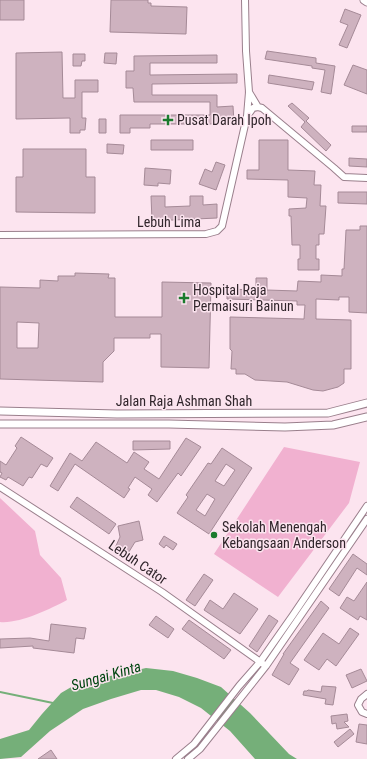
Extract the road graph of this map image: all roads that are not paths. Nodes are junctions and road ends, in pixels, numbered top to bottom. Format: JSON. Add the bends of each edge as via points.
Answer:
{"nodes":[{"id":1,"x":245,"y":0,"type":"edge"},
{"id":2,"x":364,"y":0,"type":"edge"},
{"id":3,"x":367,"y":2,"type":"edge"},
{"id":4,"x":249,"y":92,"type":"junction"},
{"id":5,"x":260,"y":108,"type":"junction"},
{"id":6,"x":247,"y":116,"type":"junction"},
{"id":7,"x":367,"y":178,"type":"edge"},
{"id":8,"x":0,"y":235,"type":"edge"},
{"id":9,"x":367,"y":403,"type":"edge"},
{"id":10,"x":0,"y":411,"type":"edge"},
{"id":11,"x":367,"y":417,"type":"edge"},
{"id":12,"x":0,"y":424,"type":"edge"},
{"id":13,"x":0,"y":487,"type":"edge"},
{"id":14,"x":367,"y":506,"type":"edge"},
{"id":15,"x":367,"y":519,"type":"edge"},
{"id":16,"x":260,"y":662,"type":"junction"},
{"id":17,"x":266,"y":666,"type":"junction"},
{"id":18,"x":367,"y":694,"type":"edge"},
{"id":19,"x":367,"y":714,"type":"edge"},
{"id":20,"x":176,"y":759,"type":"edge"},
{"id":21,"x":188,"y":759,"type":"edge"}],
"edges":[{"from":1,"to":4,"type":"street","name":"Lebuh Lima"},
{"from":2,"to":3,"type":"main road"},
{"from":4,"to":5,"type":"street","name":"Lebuh Lima"},
{"from":4,"to":6,"type":"street","name":"Lebuh Lima"},
{"from":5,"to":6,"type":"street","via":[[253,108]]},
{"from":5,"to":7,"type":"street","name":"Lebuh Lima","via":[[344,178]]},
{"from":6,"to":8,"type":"street","name":"Lebuh Lima","via":[[222,226],[217,231],[206,234]]},
{"from":9,"to":10,"type":"main road","name":"Jalan Raja Ashman Shah","via":[[328,413],[117,414]]},
{"from":11,"to":12,"type":"main road","name":"Jalan Raja Ashman Shah","via":[[333,425],[285,427]]},
{"from":13,"to":16,"type":"street","name":"Lebuh Cator","via":[[146,581]]},
{"from":14,"to":16,"type":"street"},
{"from":15,"to":17,"type":"street"},
{"from":16,"to":17,"type":"street","name":"Lebuh Cator"},
{"from":16,"to":20,"type":"street","via":[[194,744]]},
{"from":17,"to":21,"type":"street","via":[[200,749]]},
{"from":18,"to":19,"type":"street","via":[[358,705],[362,712]]}]}
